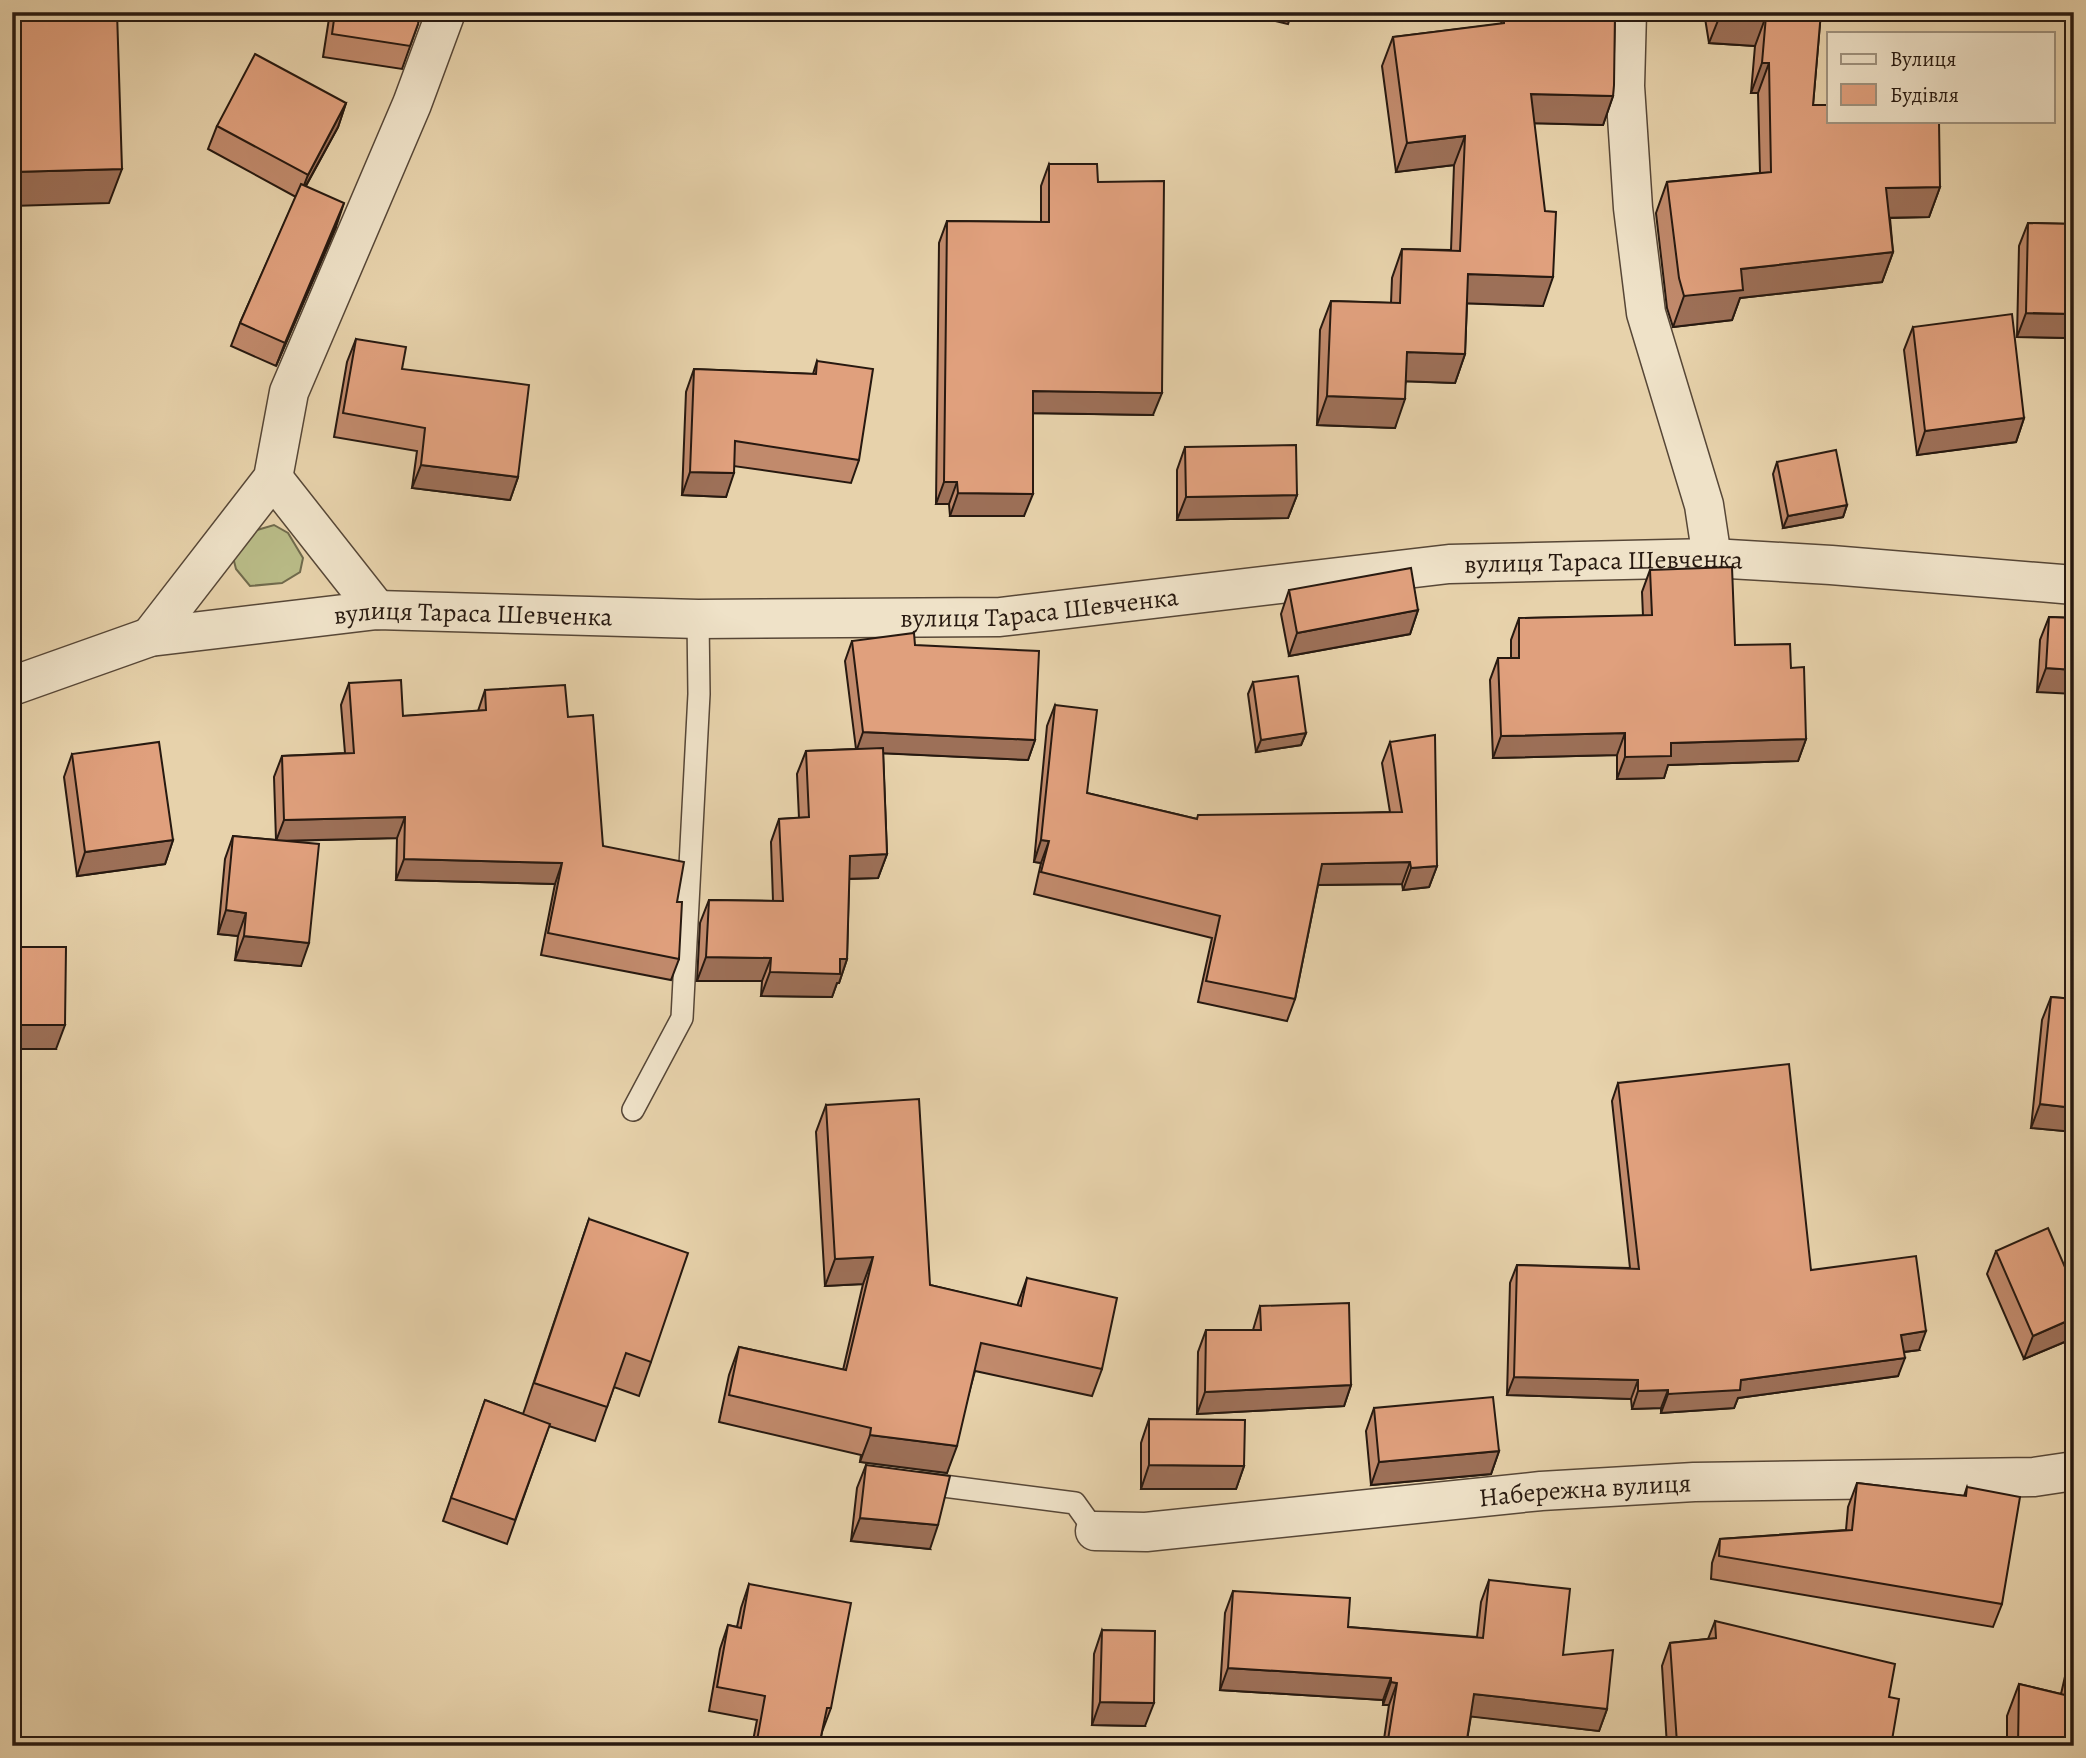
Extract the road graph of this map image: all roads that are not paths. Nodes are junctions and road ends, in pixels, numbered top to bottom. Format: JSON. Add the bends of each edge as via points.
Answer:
{"nodes":[{"id":1,"x":446,"y":12,"type":"edge"},
{"id":2,"x":1628,"y":12,"type":"edge"},
{"id":3,"x":273,"y":478,"type":"junction"},
{"id":4,"x":1712,"y":558,"type":"junction"},
{"id":5,"x":2074,"y":586,"type":"edge"},
{"id":6,"x":377,"y":610,"type":"junction"},
{"id":7,"x":698,"y":619,"type":"junction"},
{"id":8,"x":150,"y":637,"type":"junction"},
{"id":9,"x":12,"y":686,"type":"edge"},
{"id":10,"x":633,"y":1110,"type":"dead end"},
{"id":11,"x":2074,"y":1471,"type":"edge"},
{"id":12,"x":897,"y":1480,"type":"edge"},
{"id":13,"x":1095,"y":1531,"type":"joint"}],
"edges":[{"from":1,"to":3,"type":"street","via":[[412,104],[289,392]]},
{"from":2,"to":4,"type":"street","via":[[1625,86],[1646,313],[1704,505]]},
{"from":3,"to":6,"type":"street"},
{"from":3,"to":8,"type":"street"},
{"from":4,"to":5,"type":"street","name":"вулиця Тараса Шевченка"},
{"from":4,"to":7,"type":"street","name":"вулиця Тараса Шевченка","via":[[1448,564],[1000,617]]},
{"from":6,"to":7,"type":"street","name":"вулиця Тараса Шевченка"},
{"from":6,"to":8,"type":"street","name":"вулиця Тараса Шевченка"},
{"from":7,"to":10,"type":"lane","via":[[699,708],[682,1018]]},
{"from":8,"to":9,"type":"street","name":"вулиця Тараса Шевченка"},
{"from":11,"to":13,"type":"street","name":"Набережна вулиця","via":[[2034,1477],[1919,1476],[1541,1491],[1146,1532]]},
{"from":12,"to":13,"type":"lane","via":[[1075,1503]]}]}
